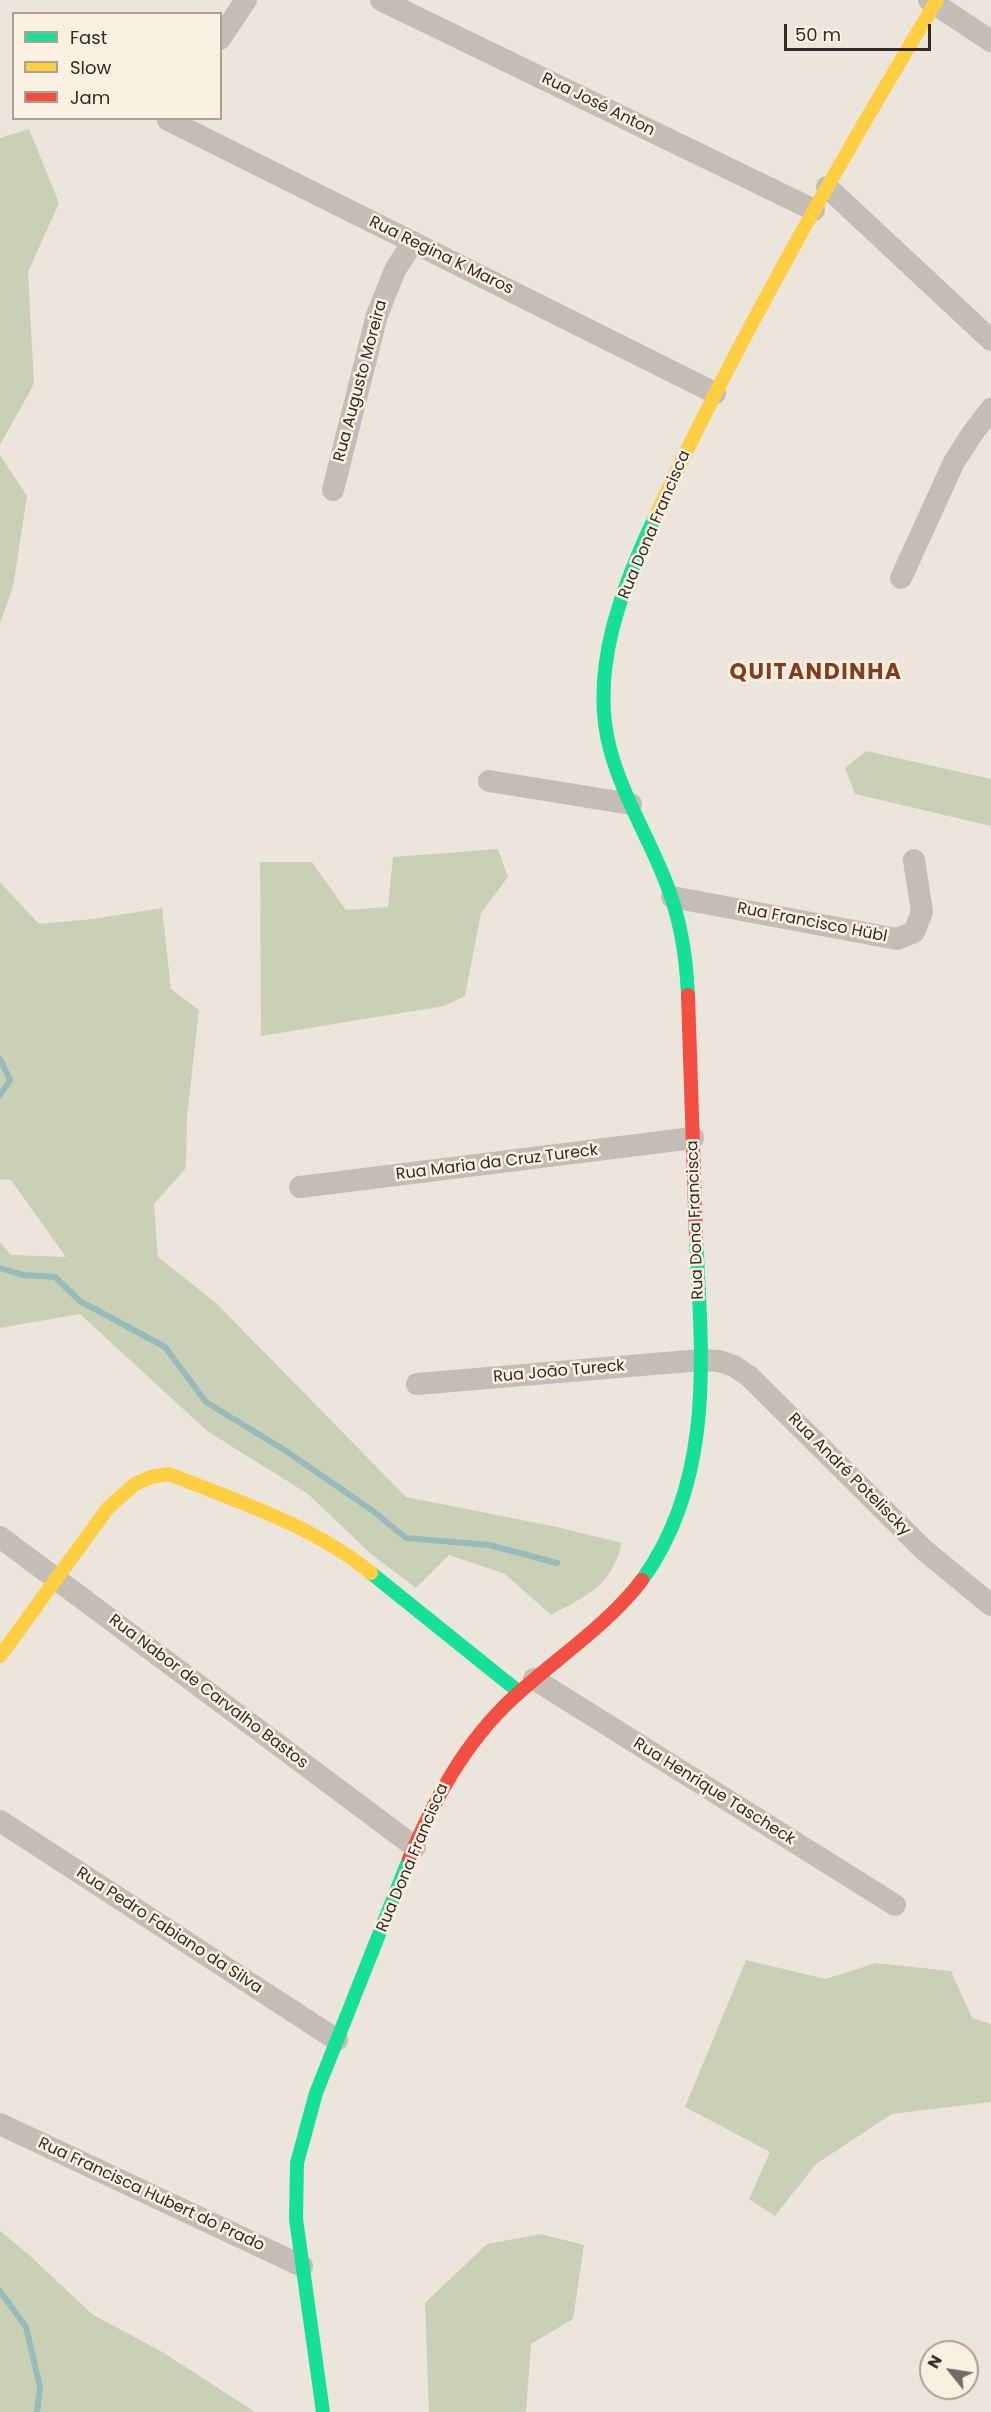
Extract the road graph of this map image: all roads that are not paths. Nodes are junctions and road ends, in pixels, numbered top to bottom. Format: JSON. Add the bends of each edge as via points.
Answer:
{"nodes":[{"id":1,"x":246,"y":0,"type":"edge"},
{"id":2,"x":381,"y":0,"type":"edge"},
{"id":3,"x":934,"y":1,"type":"edge"},
{"id":4,"x":222,"y":36,"type":"edge"},
{"id":5,"x":991,"y":41,"type":"edge"},
{"id":6,"x":170,"y":120,"type":"edge"},
{"id":7,"x":827,"y":187,"type":"junction"},
{"id":8,"x":814,"y":210,"type":"junction"},
{"id":9,"x":413,"y":242,"type":"junction"},
{"id":10,"x":991,"y":340,"type":"edge"},
{"id":11,"x":715,"y":393,"type":"junction"},
{"id":12,"x":991,"y":409,"type":"edge"},
{"id":13,"x":333,"y":490,"type":"dead end"},
{"id":14,"x":901,"y":578,"type":"dead end"},
{"id":15,"x":489,"y":781,"type":"dead end"},
{"id":16,"x":631,"y":804,"type":"junction"},
{"id":17,"x":914,"y":860,"type":"dead end"},
{"id":18,"x":672,"y":897,"type":"junction"},
{"id":19,"x":693,"y":1138,"type":"junction"},
{"id":20,"x":300,"y":1187,"type":"dead end"},
{"id":21,"x":701,"y":1360,"type":"junction"},
{"id":22,"x":417,"y":1384,"type":"dead end"},
{"id":23,"x":0,"y":1537,"type":"edge"},
{"id":24,"x":57,"y":1579,"type":"junction"},
{"id":25,"x":991,"y":1605,"type":"edge"},
{"id":26,"x":0,"y":1656,"type":"edge"},
{"id":27,"x":527,"y":1685,"type":"junction"},
{"id":28,"x":0,"y":1821,"type":"edge"},
{"id":29,"x":416,"y":1847,"type":"junction"},
{"id":30,"x":895,"y":1905,"type":"dead end"},
{"id":31,"x":337,"y":2040,"type":"junction"},
{"id":32,"x":0,"y":2124,"type":"edge"},
{"id":33,"x":302,"y":2266,"type":"junction"},
{"id":34,"x":323,"y":2412,"type":"edge"}],
"edges":[{"from":1,"to":4,"type":"street"},
{"from":2,"to":8,"type":"street","name":"Rua José Anton"},
{"from":3,"to":5,"type":"street"},
{"from":3,"to":7,"type":"main road","name":"Rua Dona Francisca"},
{"from":6,"to":9,"type":"street","name":"Rua Regina K Maros"},
{"from":7,"to":8,"type":"main road","name":"Rua Dona Francisca"},
{"from":7,"to":10,"type":"street"},
{"from":8,"to":11,"type":"main road","name":"Rua Dona Francisca"},
{"from":9,"to":11,"type":"street","name":"Rua Regina K Maros"},
{"from":9,"to":13,"type":"street","name":"Rua Augusto Moreira","via":[[395,270],[377,315]]},
{"from":11,"to":16,"type":"main road","name":"Rua Dona Francisca","via":[[636,561],[608,653],[603,694],[605,731],[618,777]]},
{"from":12,"to":14,"type":"street","via":[[954,462]]},
{"from":15,"to":16,"type":"street"},
{"from":16,"to":18,"type":"main road","name":"Rua Dona Francisca"},
{"from":17,"to":18,"type":"street","name":"Rua Francisco Hübl","via":[[922,912],[914,932],[897,939]]},
{"from":18,"to":19,"type":"main road","name":"Rua Dona Francisca","via":[[685,950]]},
{"from":19,"to":20,"type":"street","name":"Rua Maria da Cruz Tureck"},
{"from":19,"to":21,"type":"main road","name":"Rua Dona Francisca"},
{"from":21,"to":22,"type":"street","name":"Rua João Tureck"},
{"from":21,"to":25,"type":"street","name":"Rua André Poteliscky","via":[[734,1366],[750,1377],[924,1550]]},
{"from":21,"to":27,"type":"main road","name":"Rua Dona Francisca","via":[[692,1469],[663,1551],[604,1621]]},
{"from":23,"to":24,"type":"street","name":"Rua Nabor de Carvalho Bastos"},
{"from":24,"to":26,"type":"main road"},
{"from":24,"to":27,"type":"main road","via":[[122,1492],[153,1475],[169,1474],[333,1544]]},
{"from":24,"to":29,"type":"street","name":"Rua Nabor de Carvalho Bastos"},
{"from":27,"to":29,"type":"main road","name":"Rua Dona Francisca","via":[[459,1758]]},
{"from":27,"to":30,"type":"street","name":"Rua Henrique Tascheck"},
{"from":28,"to":31,"type":"street","name":"Rua Pedro Fabiano da Silva"},
{"from":29,"to":31,"type":"main road","name":"Rua Dona Francisca"},
{"from":31,"to":33,"type":"main road","name":"Rua Dona Francisca","via":[[297,2164],[296,2219]]},
{"from":32,"to":33,"type":"street","name":"Rua Francisca Hubert do Prado"},
{"from":33,"to":34,"type":"main road","name":"Rua Dona Francisca"}]}
